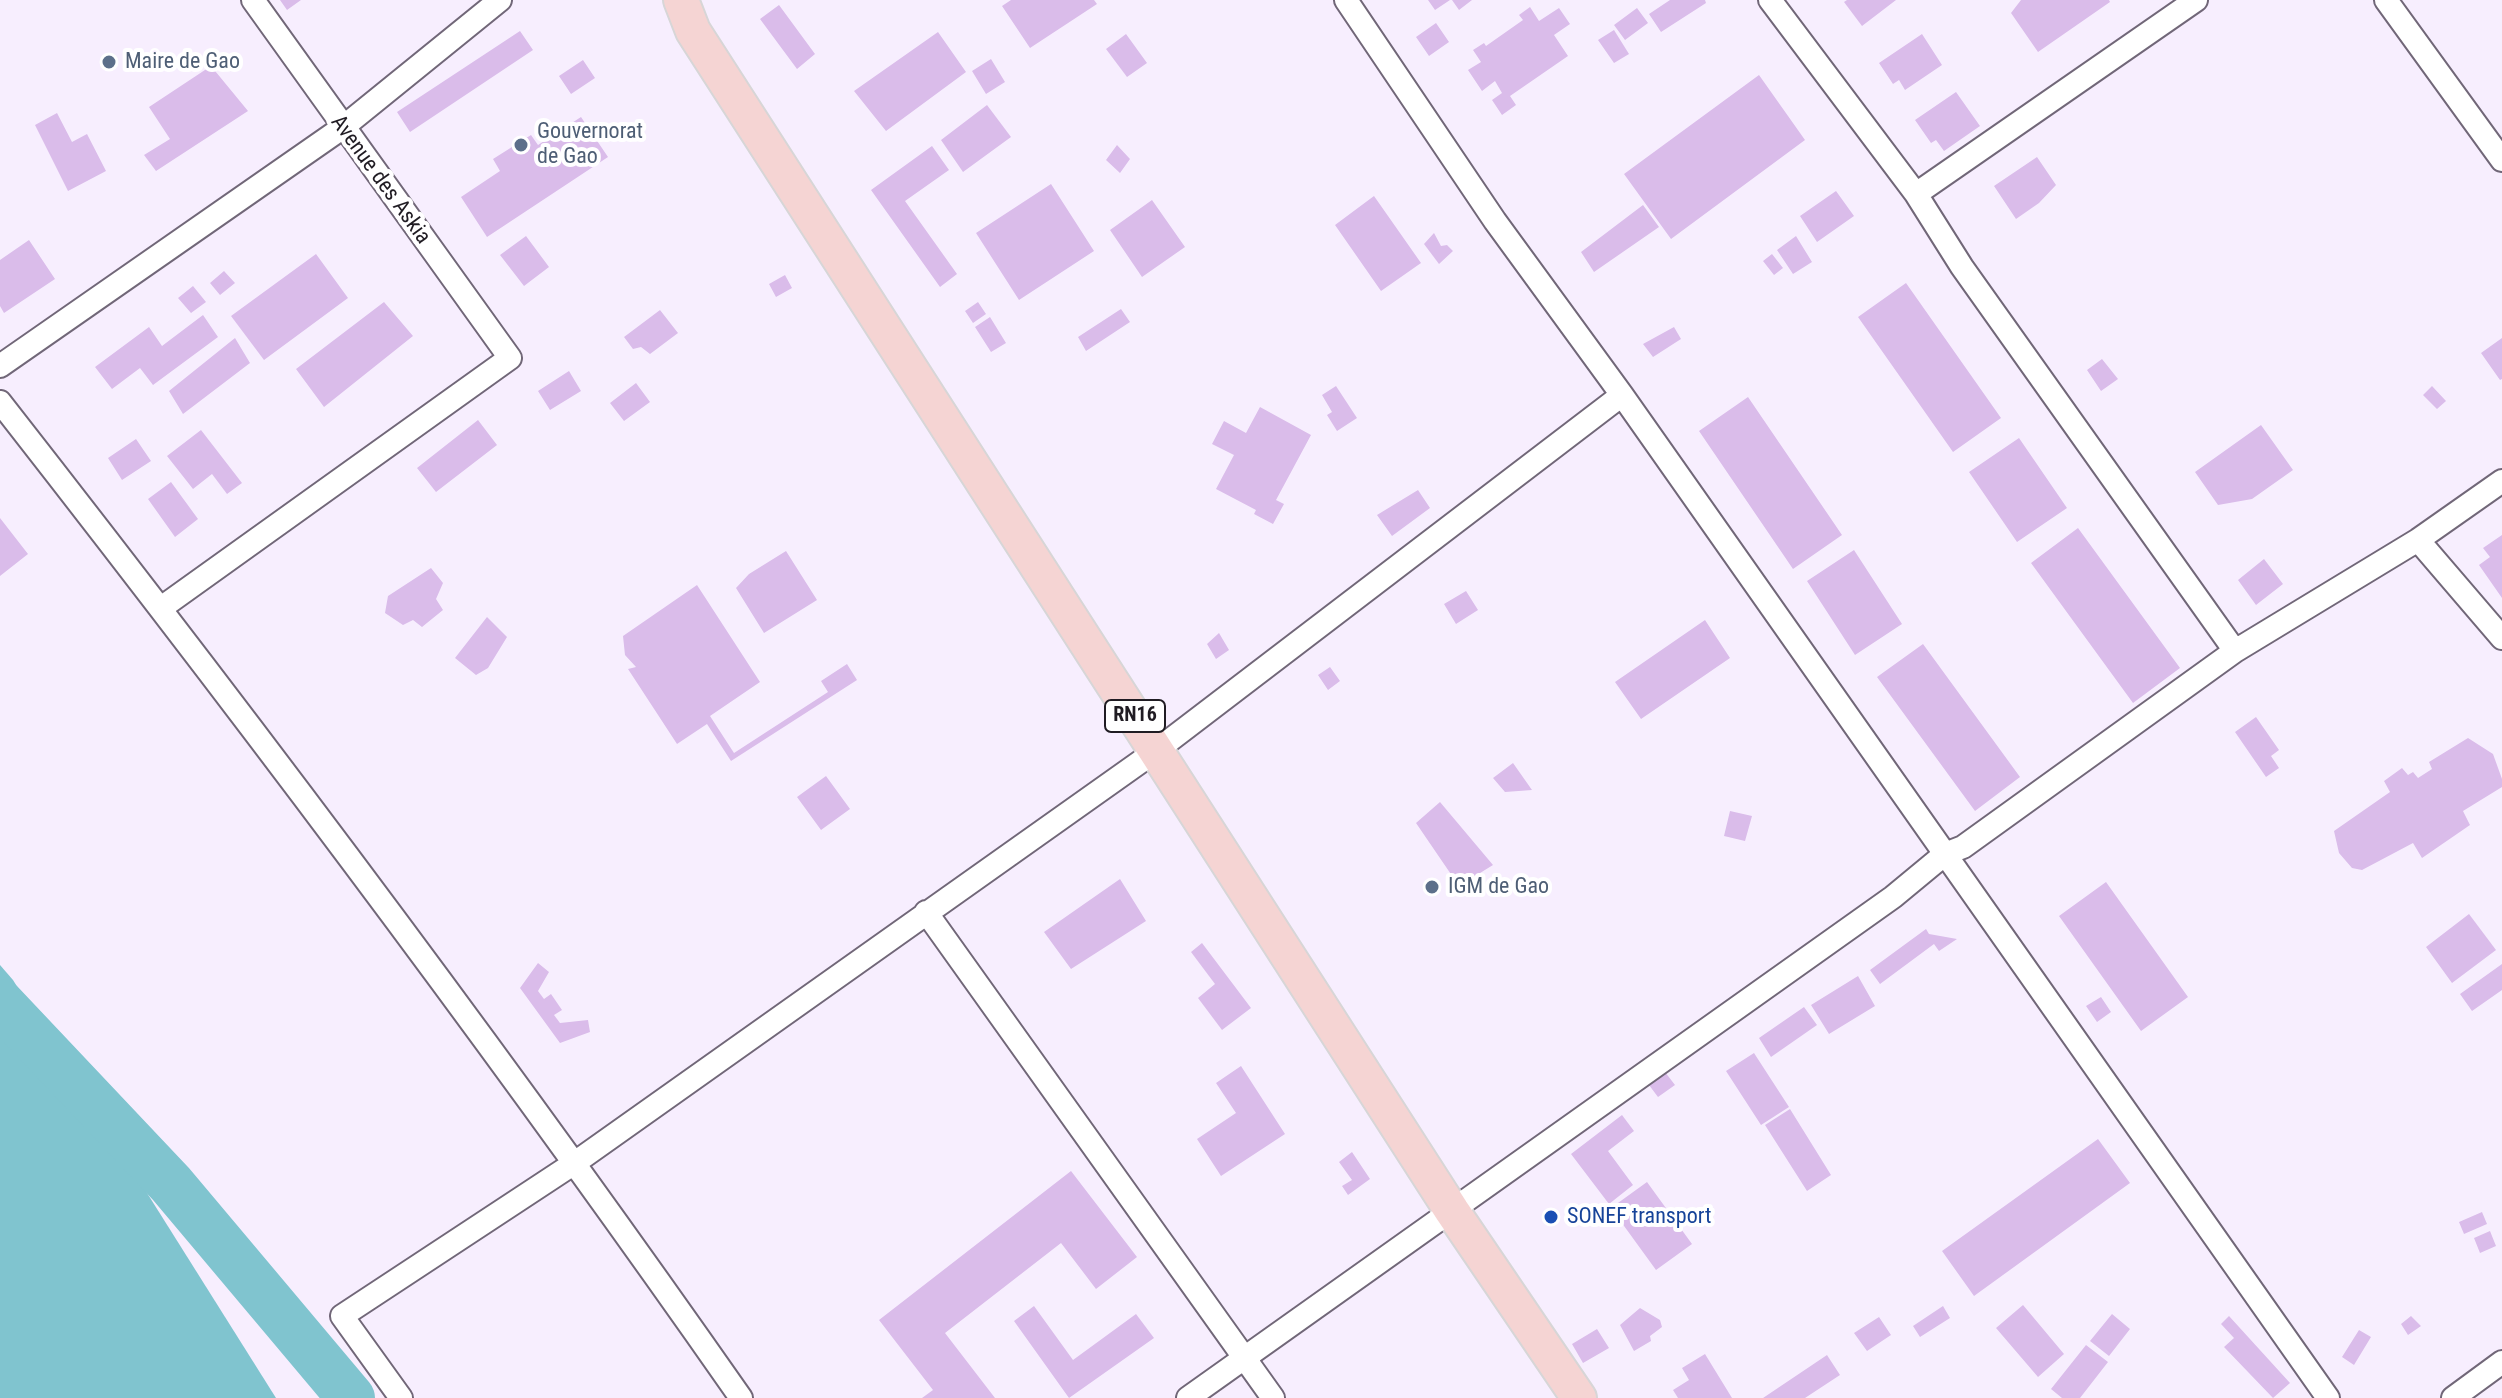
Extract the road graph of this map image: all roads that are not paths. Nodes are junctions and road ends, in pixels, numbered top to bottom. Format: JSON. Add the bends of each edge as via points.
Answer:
{"nodes":[{"id":1,"x":253,"y":0,"type":"edge"},
{"id":2,"x":521,"y":0,"type":"edge"},
{"id":3,"x":661,"y":0,"type":"edge"},
{"id":4,"x":681,"y":0,"type":"edge"},
{"id":5,"x":1346,"y":0,"type":"edge"},
{"id":6,"x":1770,"y":0,"type":"edge"},
{"id":7,"x":2196,"y":0,"type":"edge"},
{"id":8,"x":2386,"y":0,"type":"edge"},
{"id":9,"x":495,"y":6,"type":"edge"},
{"id":10,"x":693,"y":31,"type":"junction"},
{"id":11,"x":342,"y":128,"type":"junction"},
{"id":12,"x":2502,"y":160,"type":"edge"},
{"id":13,"x":1916,"y":194,"type":"junction"},
{"id":14,"x":0,"y":366,"type":"edge"},
{"id":15,"x":1622,"y":395,"type":"junction"},
{"id":16,"x":0,"y":402,"type":"edge"},
{"id":17,"x":2502,"y":481,"type":"edge"},
{"id":18,"x":2418,"y":540,"type":"junction"},
{"id":19,"x":161,"y":608,"type":"junction"},
{"id":20,"x":2502,"y":638,"type":"edge"},
{"id":21,"x":2235,"y":651,"type":"junction"},
{"id":22,"x":1157,"y":750,"type":"junction"},
{"id":23,"x":1945,"y":854,"type":"junction"},
{"id":24,"x":926,"y":912,"type":"junction"},
{"id":25,"x":576,"y":1162,"type":"junction"},
{"id":26,"x":1452,"y":1211,"type":"junction"},
{"id":27,"x":1245,"y":1358,"type":"junction"},
{"id":28,"x":2502,"y":1362,"type":"edge"},
{"id":29,"x":401,"y":1398,"type":"edge"},
{"id":30,"x":741,"y":1398,"type":"edge"},
{"id":31,"x":1188,"y":1398,"type":"edge"},
{"id":32,"x":1273,"y":1398,"type":"edge"},
{"id":33,"x":1579,"y":1398,"type":"edge"},
{"id":34,"x":2328,"y":1398,"type":"edge"},
{"id":35,"x":2453,"y":1398,"type":"edge"}],
"edges":[{"from":1,"to":11,"type":"street","name":"Avenue des Askia"},
{"from":2,"to":9,"type":"street"},
{"from":3,"to":10,"type":"main road","number":"RN16"},
{"from":4,"to":10,"type":"main road","number":"RN16"},
{"from":5,"to":15,"type":"street","via":[[1495,221]]},
{"from":6,"to":13,"type":"street"},
{"from":7,"to":13,"type":"street"},
{"from":8,"to":12,"type":"street"},
{"from":9,"to":11,"type":"street"},
{"from":10,"to":22,"type":"main road","number":"RN16"},
{"from":11,"to":14,"type":"street"},
{"from":11,"to":19,"type":"street","name":"Avenue des Askia","via":[[510,358]]},
{"from":13,"to":21,"type":"street","via":[[1962,267]]},
{"from":15,"to":22,"type":"street"},
{"from":15,"to":23,"type":"street"},
{"from":16,"to":19,"type":"street"},
{"from":17,"to":18,"type":"street"},
{"from":18,"to":20,"type":"street"},
{"from":18,"to":21,"type":"street"},
{"from":19,"to":25,"type":"street"},
{"from":21,"to":23,"type":"street","via":[[1963,847]]},
{"from":22,"to":24,"type":"street"},
{"from":22,"to":26,"type":"main road","number":"RN16"},
{"from":23,"to":26,"type":"street","via":[[1893,897]]},
{"from":23,"to":34,"type":"street"},
{"from":24,"to":25,"type":"street"},
{"from":24,"to":27,"type":"street"},
{"from":25,"to":29,"type":"street","via":[[342,1316]]},
{"from":25,"to":30,"type":"street"},
{"from":26,"to":27,"type":"street"},
{"from":26,"to":33,"type":"main road","number":"RN16"},
{"from":27,"to":31,"type":"street"},
{"from":27,"to":32,"type":"street"},
{"from":28,"to":35,"type":"street"}]}
